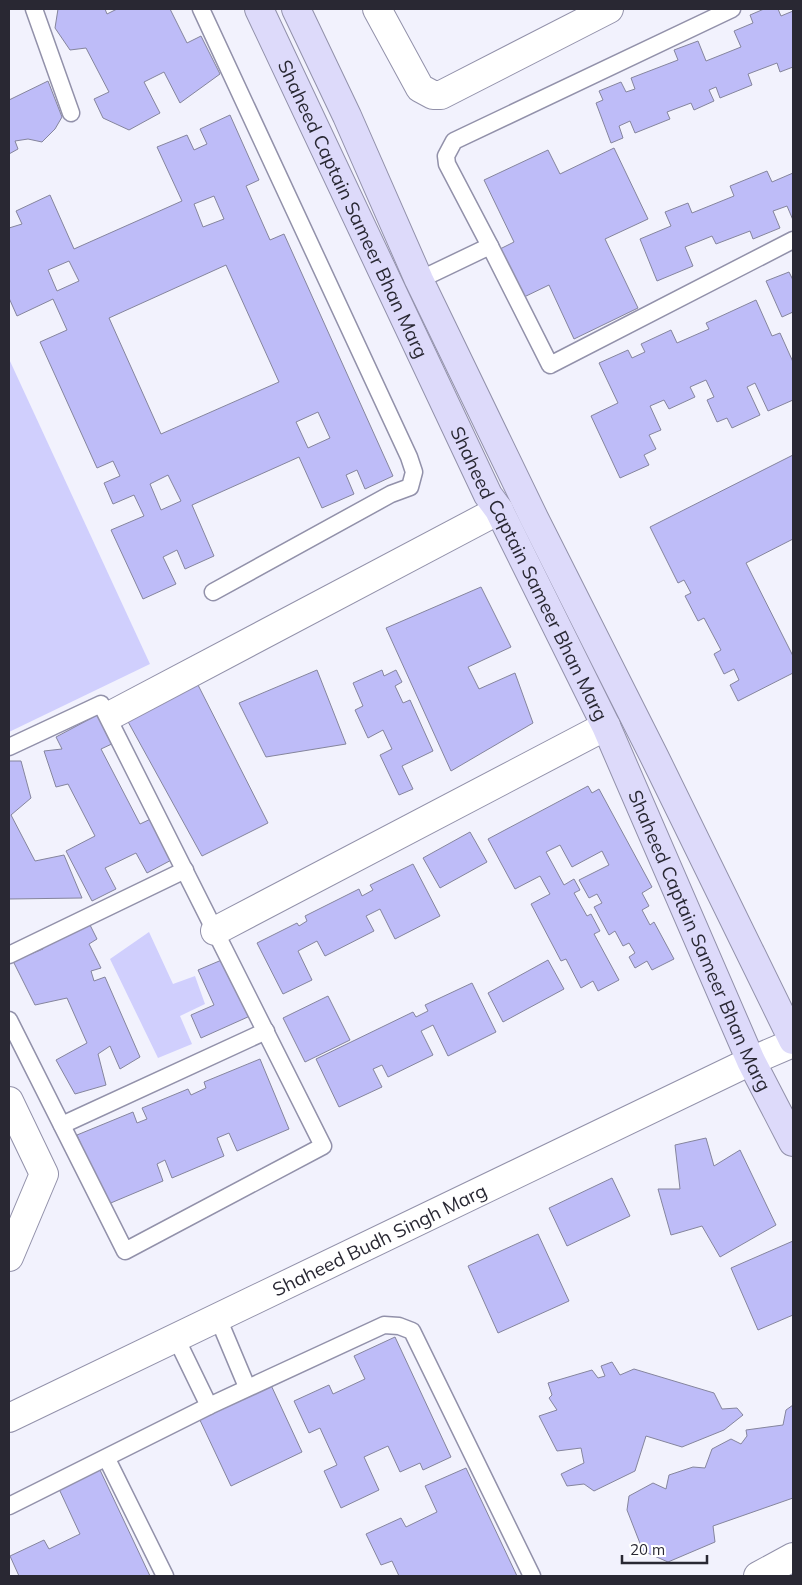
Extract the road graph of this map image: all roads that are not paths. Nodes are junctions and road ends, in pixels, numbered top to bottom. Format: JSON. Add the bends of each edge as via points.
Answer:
{"nodes":[{"id":1,"x":34,"y":9,"type":"edge"},
{"id":2,"x":201,"y":9,"type":"edge"},
{"id":3,"x":258,"y":9,"type":"edge"},
{"id":4,"x":296,"y":9,"type":"edge"},
{"id":5,"x":377,"y":9,"type":"edge"},
{"id":6,"x":608,"y":9,"type":"edge"},
{"id":7,"x":732,"y":9,"type":"edge"},
{"id":8,"x":71,"y":112,"type":"dead end"},
{"id":9,"x":793,"y":240,"type":"edge"},
{"id":10,"x":490,"y":246,"type":"junction"},
{"id":11,"x":419,"y":280,"type":"junction"},
{"id":12,"x":393,"y":293,"type":"junction"},
{"id":13,"x":499,"y":510,"type":"junction"},
{"id":14,"x":213,"y":592,"type":"dead end"},
{"id":15,"x":112,"y":716,"type":"junction"},
{"id":16,"x":606,"y":726,"type":"junction"},
{"id":17,"x":9,"y":747,"type":"edge"},
{"id":18,"x":185,"y":870,"type":"junction"},
{"id":19,"x":215,"y":931,"type":"junction"},
{"id":20,"x":9,"y":955,"type":"edge"},
{"id":21,"x":9,"y":1020,"type":"edge"},
{"id":22,"x":266,"y":1032,"type":"junction"},
{"id":23,"x":793,"y":1042,"type":"edge"},
{"id":24,"x":751,"y":1061,"type":"junction"},
{"id":25,"x":9,"y":1101,"type":"edge"},
{"id":26,"x":62,"y":1125,"type":"junction"},
{"id":27,"x":793,"y":1142,"type":"edge"},
{"id":28,"x":9,"y":1257,"type":"edge"},
{"id":29,"x":218,"y":1318,"type":"junction"},
{"id":30,"x":176,"y":1338,"type":"junction"},
{"id":31,"x":247,"y":1387,"type":"junction"},
{"id":32,"x":209,"y":1406,"type":"junction"},
{"id":33,"x":9,"y":1418,"type":"edge"},
{"id":34,"x":107,"y":1459,"type":"junction"},
{"id":35,"x":9,"y":1506,"type":"edge"},
{"id":36,"x":793,"y":1557,"type":"edge"},
{"id":37,"x":165,"y":1576,"type":"edge"},
{"id":38,"x":532,"y":1576,"type":"edge"},
{"id":39,"x":758,"y":1576,"type":"edge"}],
"edges":[{"from":1,"to":8,"type":"lane"},
{"from":2,"to":14,"type":"lane","via":[[414,472],[410,487],[391,494]]},
{"from":3,"to":12,"type":"street","name":"Shaheed Captain Sameer Bhan Marg"},
{"from":4,"to":11,"type":"street","name":"Shaheed Captain Sameer Bhan Marg"},
{"from":5,"to":6,"type":"street","via":[[420,88],[433,95],[441,95]]},
{"from":7,"to":10,"type":"lane","via":[[454,142],[446,156],[447,164]]},
{"from":9,"to":10,"type":"lane","via":[[550,366]]},
{"from":10,"to":11,"type":"lane"},
{"from":11,"to":12,"type":"street"},
{"from":11,"to":23,"type":"street","name":"Shaheed Captain Sameer Bhan Marg"},
{"from":12,"to":13,"type":"street","name":"Shaheed Captain Sameer Bhan Marg","via":[[488,494]]},
{"from":13,"to":15,"type":"street"},
{"from":13,"to":16,"type":"street","name":"Shaheed Captain Sameer Bhan Marg"},
{"from":15,"to":17,"type":"lane","via":[[101,704]]},
{"from":15,"to":18,"type":"lane"},
{"from":16,"to":19,"type":"street"},
{"from":16,"to":24,"type":"street","name":"Shaheed Captain Sameer Bhan Marg"},
{"from":18,"to":19,"type":"lane"},
{"from":18,"to":20,"type":"lane"},
{"from":19,"to":22,"type":"lane"},
{"from":21,"to":26,"type":"lane"},
{"from":22,"to":26,"type":"lane"},
{"from":22,"to":26,"type":"lane","via":[[323,1146],[125,1251]]},
{"from":23,"to":24,"type":"street","name":"Shaheed Budh Singh Marg"},
{"from":24,"to":27,"type":"street","name":"Shaheed Captain Sameer Bhan Marg"},
{"from":24,"to":29,"type":"street","name":"Shaheed Budh Singh Marg"},
{"from":25,"to":28,"type":"street","via":[[44,1174]]},
{"from":29,"to":30,"type":"street","name":"Shaheed Budh Singh Marg"},
{"from":29,"to":31,"type":"lane"},
{"from":30,"to":32,"type":"lane"},
{"from":30,"to":33,"type":"street","name":"Shaheed Budh Singh Marg"},
{"from":31,"to":32,"type":"lane"},
{"from":31,"to":38,"type":"lane","via":[[384,1325],[412,1331]]},
{"from":32,"to":34,"type":"lane"},
{"from":34,"to":35,"type":"lane"},
{"from":34,"to":37,"type":"lane"},
{"from":36,"to":39,"type":"street"}]}
